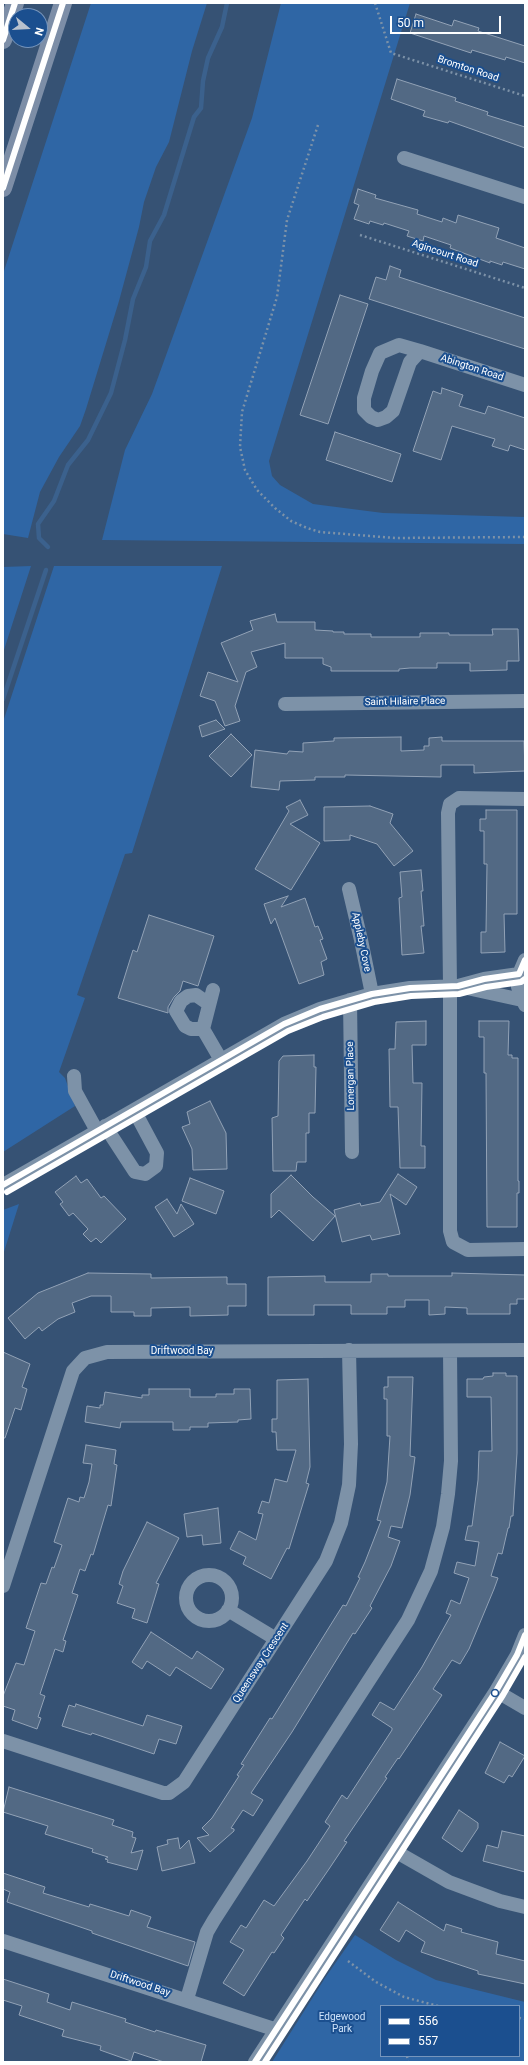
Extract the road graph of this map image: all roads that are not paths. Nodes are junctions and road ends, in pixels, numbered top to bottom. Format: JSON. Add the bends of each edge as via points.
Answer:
{"nodes":[{"id":1,"x":15,"y":3,"type":"edge"},
{"id":2,"x":63,"y":3,"type":"edge"},
{"id":3,"x":3,"y":40,"type":"edge"},
{"id":4,"x":404,"y":158,"type":"dead end"},
{"id":5,"x":3,"y":188,"type":"edge"},
{"id":6,"x":525,"y":197,"type":"edge"},
{"id":7,"x":420,"y":351,"type":"junction"},
{"id":8,"x":525,"y":385,"type":"edge"},
{"id":9,"x":525,"y":701,"type":"edge"},
{"id":10,"x":285,"y":704,"type":"dead end"},
{"id":11,"x":525,"y":799,"type":"edge"},
{"id":12,"x":349,"y":889,"type":"dead end"},
{"id":13,"x":525,"y":960,"type":"edge"},
{"id":14,"x":519,"y":974,"type":"junction"},
{"id":15,"x":454,"y":986,"type":"junction"},
{"id":16,"x":213,"y":990,"type":"dead end"},
{"id":17,"x":372,"y":994,"type":"junction"},
{"id":18,"x":350,"y":1000,"type":"junction"},
{"id":19,"x":524,"y":1002,"type":"edge"},
{"id":20,"x":209,"y":1004,"type":"junction"},
{"id":21,"x":203,"y":1029,"type":"junction"},
{"id":22,"x":221,"y":1060,"type":"junction"},
{"id":23,"x":74,"y":1076,"type":"dead end"},
{"id":24,"x":134,"y":1110,"type":"junction"},
{"id":25,"x":101,"y":1129,"type":"junction"},
{"id":26,"x":352,"y":1152,"type":"dead end"},
{"id":27,"x":3,"y":1185,"type":"edge"},
{"id":28,"x":525,"y":1249,"type":"edge"},
{"id":29,"x":349,"y":1350,"type":"junction"},
{"id":30,"x":525,"y":1350,"type":"edge"},
{"id":31,"x":450,"y":1351,"type":"junction"},
{"id":32,"x":3,"y":1586,"type":"edge"},
{"id":33,"x":228,"y":1610,"type":"dead end"},
{"id":34,"x":525,"y":1635,"type":"edge"},
{"id":35,"x":276,"y":1639,"type":"junction"},
{"id":36,"x":496,"y":1691,"type":"junction"},
{"id":37,"x":525,"y":1708,"type":"edge"},
{"id":38,"x":3,"y":1741,"type":"edge"},
{"id":39,"x":393,"y":1850,"type":"junction"},
{"id":40,"x":525,"y":1907,"type":"edge"},
{"id":41,"x":3,"y":1941,"type":"edge"},
{"id":42,"x":186,"y":1999,"type":"junction"},
{"id":43,"x":277,"y":2030,"type":"junction"},
{"id":44,"x":255,"y":2062,"type":"edge"}],
"edges":[{"from":1,"to":3,"type":"main road"},
{"from":2,"to":5,"type":"main road"},
{"from":4,"to":6,"type":"street"},
{"from":7,"to":7,"type":"street","name":"Abington Road","via":[[410,362],[393,411],[378,420],[371,417],[364,410],[364,398],[380,353],[399,345]]},
{"from":7,"to":8,"type":"street","name":"Abington Road"},
{"from":9,"to":10,"type":"street","name":"Saint Hilaire Place"},
{"from":11,"to":15,"type":"street","via":[[458,798],[450,804],[448,813]]},
{"from":12,"to":17,"type":"street","name":"Appleby Cove"},
{"from":13,"to":14,"type":"street"},
{"from":14,"to":15,"type":"street"},
{"from":14,"to":19,"type":"street","via":[[518,987]]},
{"from":15,"to":17,"type":"street","via":[[410,988]]},
{"from":15,"to":19,"type":"street"},
{"from":15,"to":28,"type":"street","via":[[450,1231],[453,1242],[468,1250]]},
{"from":16,"to":20,"type":"street"},
{"from":17,"to":18,"type":"street"},
{"from":18,"to":22,"type":"street","via":[[284,1024]]},
{"from":18,"to":26,"type":"street","name":"Lonergan Place"},
{"from":20,"to":21,"type":"street"},
{"from":20,"to":21,"type":"street","via":[[196,994],[181,1001],[176,1011],[185,1026]]},
{"from":21,"to":22,"type":"street"},
{"from":22,"to":24,"type":"street"},
{"from":23,"to":25,"type":"street","via":[[75,1091]]},
{"from":24,"to":25,"type":"street"},
{"from":24,"to":25,"type":"street","via":[[157,1153],[156,1166],[145,1174],[134,1172]]},
{"from":25,"to":27,"type":"street"},
{"from":29,"to":31,"type":"street","name":"Driftwood Bay"},
{"from":29,"to":32,"type":"street","name":"Driftwood Bay","via":[[107,1352],[85,1358],[73,1371]]},
{"from":29,"to":35,"type":"street","name":"Queensway Crescent","via":[[351,1451],[349,1485],[341,1523],[326,1560]]},
{"from":30,"to":31,"type":"street","name":"Driftwood Bay"},
{"from":31,"to":42,"type":"street","via":[[451,1461],[448,1494],[431,1571],[408,1620],[207,1932]]},
{"from":33,"to":35,"type":"street"},
{"from":34,"to":36,"type":"street","via":[[517,1655]]},
{"from":35,"to":38,"type":"street","name":"Queensway Crescent","via":[[184,1782],[169,1793],[154,1791]]},
{"from":36,"to":37,"type":"street"},
{"from":36,"to":39,"type":"street"},
{"from":39,"to":40,"type":"street","via":[[449,1882],[500,1901]]},
{"from":39,"to":43,"type":"street"},
{"from":41,"to":42,"type":"street","name":"Driftwood Bay"},
{"from":42,"to":43,"type":"street","name":"Driftwood Bay"},
{"from":43,"to":44,"type":"street"}]}
